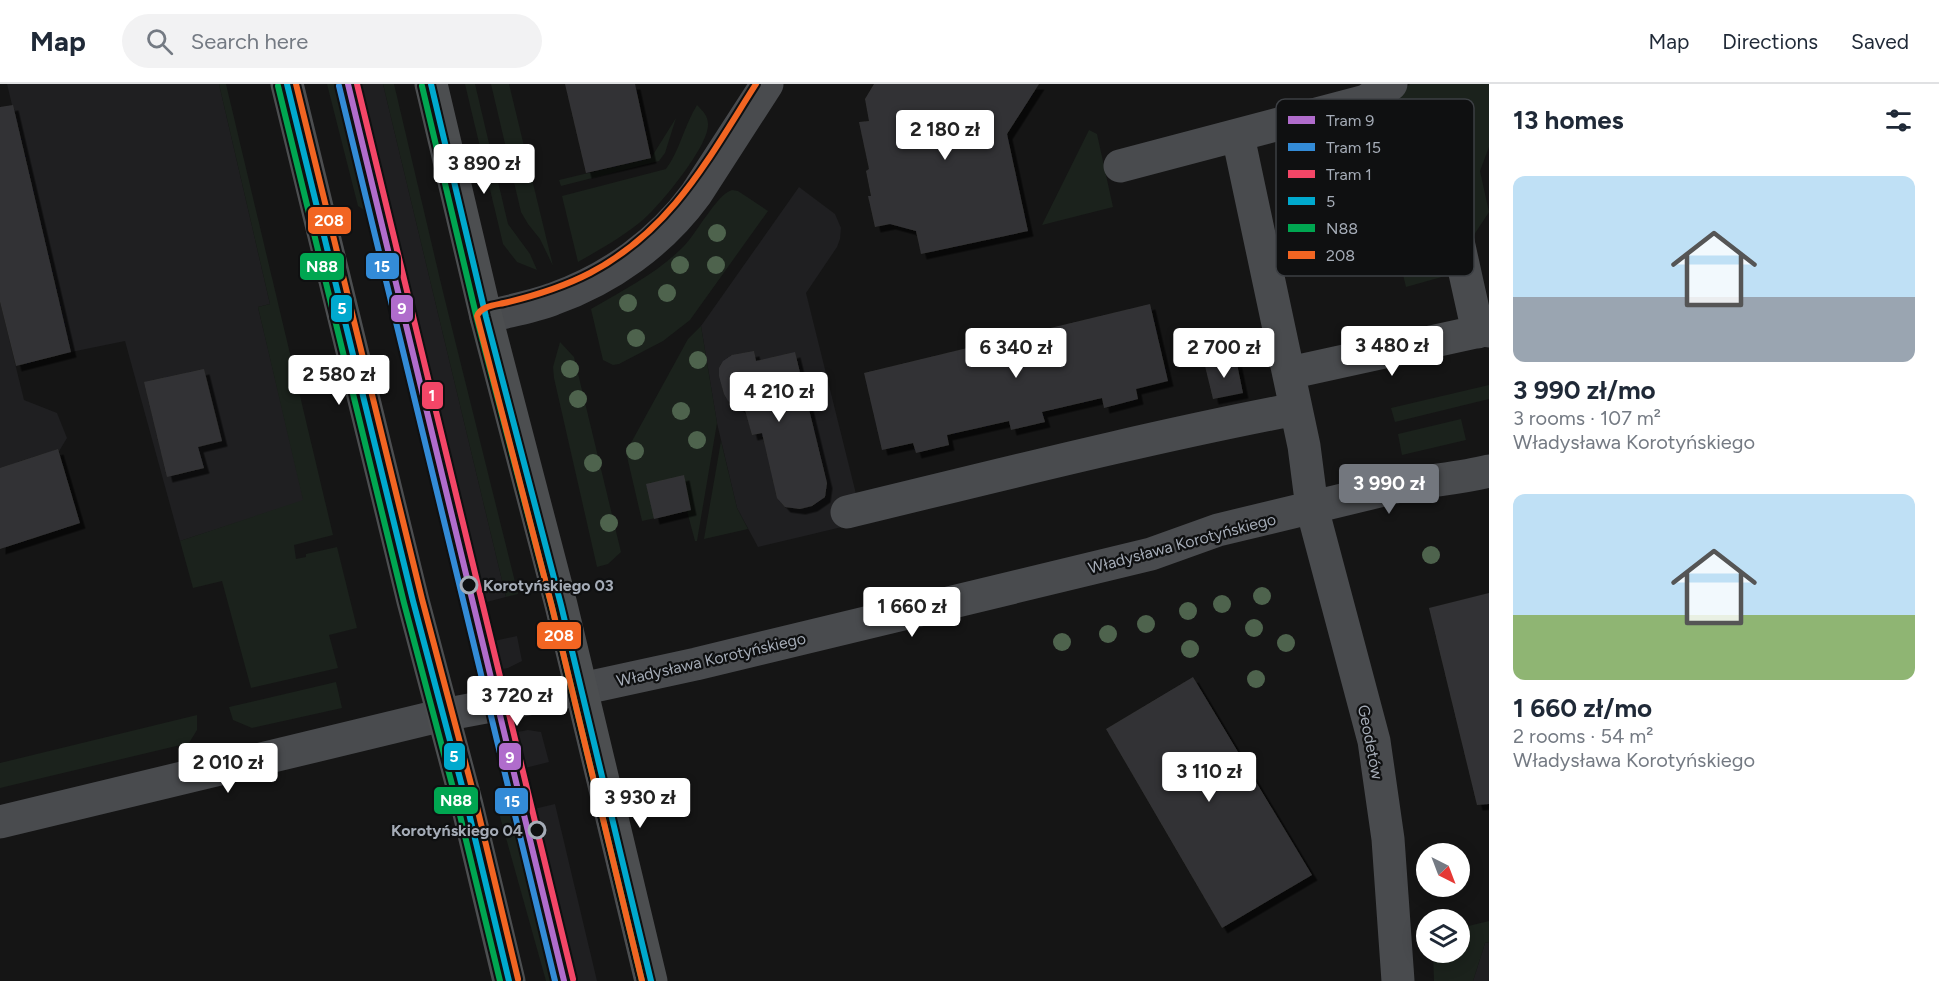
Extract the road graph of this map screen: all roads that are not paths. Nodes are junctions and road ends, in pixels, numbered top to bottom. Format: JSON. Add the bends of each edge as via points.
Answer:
{"nodes":[{"id":1,"x":287,"y":84,"type":"edge"},
{"id":2,"x":431,"y":84,"type":"edge"},
{"id":3,"x":767,"y":84,"type":"edge"},
{"id":4,"x":1391,"y":84,"type":"edge"},
{"id":5,"x":1368,"y":99,"type":"edge"},
{"id":6,"x":1276,"y":125,"type":"edge"},
{"id":7,"x":1238,"y":136,"type":"junction"},
{"id":8,"x":1119,"y":166,"type":"dead end"},
{"id":9,"x":1469,"y":276,"type":"edge"},
{"id":10,"x":486,"y":317,"type":"junction"},
{"id":11,"x":1484,"y":331,"type":"edge"},
{"id":12,"x":1288,"y":373,"type":"junction"},
{"id":13,"x":1296,"y":409,"type":"junction"},
{"id":14,"x":1489,"y":471,"type":"edge"},
{"id":15,"x":1312,"y":508,"type":"junction"},
{"id":16,"x":847,"y":512,"type":"dead end"},
{"id":17,"x":581,"y":689,"type":"junction"},
{"id":18,"x":443,"y":715,"type":"junction"},
{"id":19,"x":0,"y":822,"type":"edge"},
{"id":20,"x":509,"y":981,"type":"edge"},
{"id":21,"x":651,"y":981,"type":"edge"},
{"id":22,"x":1398,"y":981,"type":"edge"}],
"edges":[{"from":1,"to":18,"type":"main road"},
{"from":2,"to":10,"type":"main road"},
{"from":3,"to":10,"type":"street","via":[[696,194],[659,237],[621,265],[572,291]]},
{"from":4,"to":5,"type":"street"},
{"from":6,"to":7,"type":"street"},
{"from":7,"to":8,"type":"street"},
{"from":7,"to":12,"type":"street","name":"Geodetów"},
{"from":9,"to":11,"type":"street"},
{"from":10,"to":17,"type":"main road"},
{"from":11,"to":12,"type":"street"},
{"from":12,"to":13,"type":"street","name":"Geodetów"},
{"from":13,"to":15,"type":"street","name":"Geodetów"},
{"from":13,"to":16,"type":"street","via":[[1011,471]]},
{"from":14,"to":15,"type":"street","name":"Władysława Korotyńskiego","via":[[1459,479],[1421,482]]},
{"from":15,"to":17,"type":"street","name":"Władysława Korotyńskiego","via":[[1218,530],[1151,554]]},
{"from":15,"to":22,"type":"street","name":"Geodetów","via":[[1374,741],[1388,839]]},
{"from":17,"to":18,"type":"street","name":"Władysława Korotyńskiego"},
{"from":17,"to":21,"type":"main road"},
{"from":18,"to":19,"type":"street","name":"Władysława Korotyńskiego"},
{"from":18,"to":20,"type":"main road"}]}
